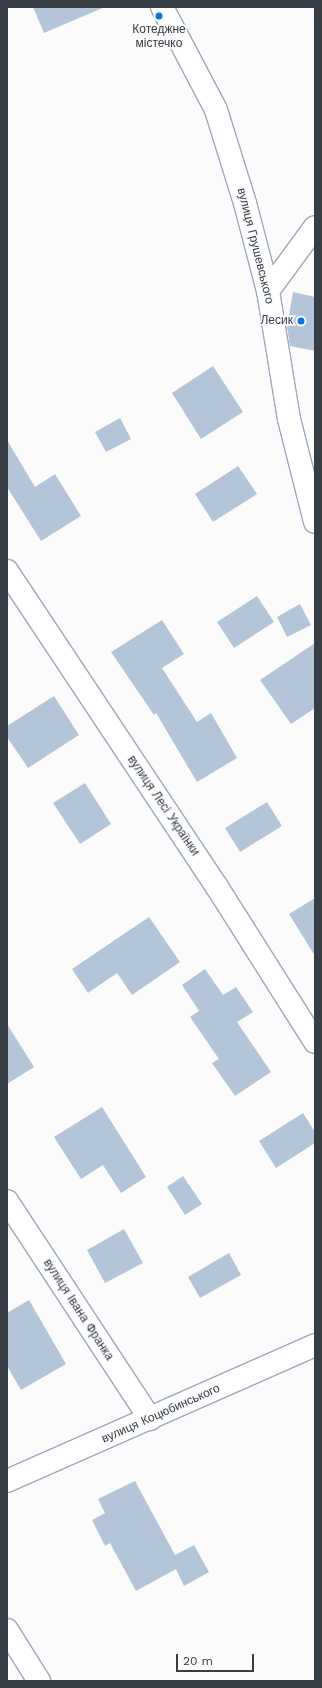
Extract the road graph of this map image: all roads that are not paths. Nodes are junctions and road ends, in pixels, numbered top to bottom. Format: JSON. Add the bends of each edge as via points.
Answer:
{"nodes":[{"id":1,"x":162,"y":7,"type":"edge"},
{"id":2,"x":315,"y":227,"type":"edge"},
{"id":3,"x":268,"y":291,"type":"junction"},
{"id":4,"x":315,"y":522,"type":"edge"},
{"id":5,"x":7,"y":571,"type":"edge"},
{"id":6,"x":315,"y":1042,"type":"edge"},
{"id":7,"x":7,"y":1201,"type":"edge"},
{"id":8,"x":315,"y":1345,"type":"edge"},
{"id":9,"x":150,"y":1419,"type":"junction"},
{"id":10,"x":7,"y":1481,"type":"edge"},
{"id":11,"x":7,"y":1630,"type":"edge"},
{"id":12,"x":39,"y":1681,"type":"edge"}],
"edges":[{"from":1,"to":3,"type":"street","name":"вулиця Грушевського","via":[[216,110],[246,203]]},
{"from":2,"to":3,"type":"street"},
{"from":3,"to":4,"type":"street","name":"вулиця Грушевського","via":[[289,419]]},
{"from":5,"to":6,"type":"street","name":"вулиця Лесі Українки","via":[[217,887]]},
{"from":7,"to":9,"type":"street","name":"вулиця Івана Франка"},
{"from":8,"to":9,"type":"street","name":"вулиця Коцюбинського"},
{"from":9,"to":10,"type":"street","name":"вулиця Коцюбинського"},
{"from":11,"to":12,"type":"street"}]}
